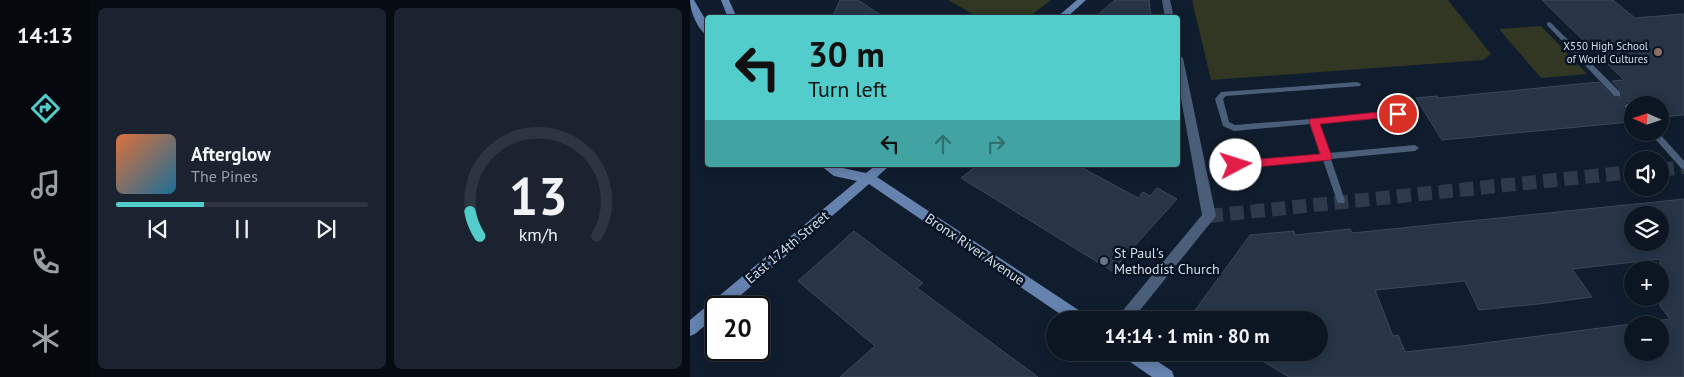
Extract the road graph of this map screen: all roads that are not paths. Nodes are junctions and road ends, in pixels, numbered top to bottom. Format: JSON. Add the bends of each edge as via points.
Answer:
{"nodes":[{"id":1,"x":725,"y":0,"type":"edge"},
{"id":2,"x":1082,"y":0,"type":"edge"},
{"id":3,"x":1166,"y":0,"type":"edge"},
{"id":4,"x":690,"y":1,"type":"edge"},
{"id":5,"x":732,"y":15,"type":"edge"},
{"id":6,"x":1064,"y":15,"type":"edge"},
{"id":7,"x":1169,"y":15,"type":"edge"},
{"id":8,"x":1549,"y":24,"type":"dead end"},
{"id":9,"x":705,"y":28,"type":"edge"},
{"id":10,"x":1180,"y":68,"type":"edge"},
{"id":11,"x":1357,"y":84,"type":"dead end"},
{"id":12,"x":1617,"y":94,"type":"dead end"},
{"id":13,"x":1398,"y":114,"type":"dead end"},
{"id":14,"x":1314,"y":121,"type":"junction"},
{"id":15,"x":1661,"y":141,"type":"edge"},
{"id":16,"x":1415,"y":148,"type":"dead end"},
{"id":17,"x":1326,"y":157,"type":"junction"},
{"id":18,"x":1236,"y":165,"type":"dead end"},
{"id":19,"x":1684,"y":166,"type":"edge"},
{"id":20,"x":829,"y":167,"type":"edge"},
{"id":21,"x":868,"y":172,"type":"edge"},
{"id":22,"x":1341,"y":201,"type":"dead end"},
{"id":23,"x":1068,"y":311,"type":"edge"},
{"id":24,"x":1130,"y":311,"type":"edge"},
{"id":25,"x":690,"y":329,"type":"edge"},
{"id":26,"x":1143,"y":361,"type":"edge"},
{"id":27,"x":1166,"y":377,"type":"edge"}],
"edges":[{"from":1,"to":5,"type":"main road"},
{"from":2,"to":6,"type":"main road"},
{"from":3,"to":7,"type":"street"},
{"from":4,"to":9,"type":"main road"},
{"from":8,"to":12,"type":"lane"},
{"from":10,"to":24,"type":"street","via":[[1209,216]]},
{"from":11,"to":14,"type":"lane","via":[[1224,94],[1219,99],[1226,124],[1234,128]]},
{"from":13,"to":14,"type":"lane"},
{"from":14,"to":17,"type":"lane"},
{"from":15,"to":19,"type":"lane"},
{"from":16,"to":17,"type":"lane"},
{"from":17,"to":18,"type":"lane"},
{"from":17,"to":22,"type":"lane"},
{"from":20,"to":21,"type":"main road","name":"Bronx River Avenue","via":[[838,173]]},
{"from":21,"to":23,"type":"main road","name":"Bronx River Avenue"},
{"from":21,"to":25,"type":"main road","name":"East 174th Street"},
{"from":26,"to":27,"type":"main road"}]}
